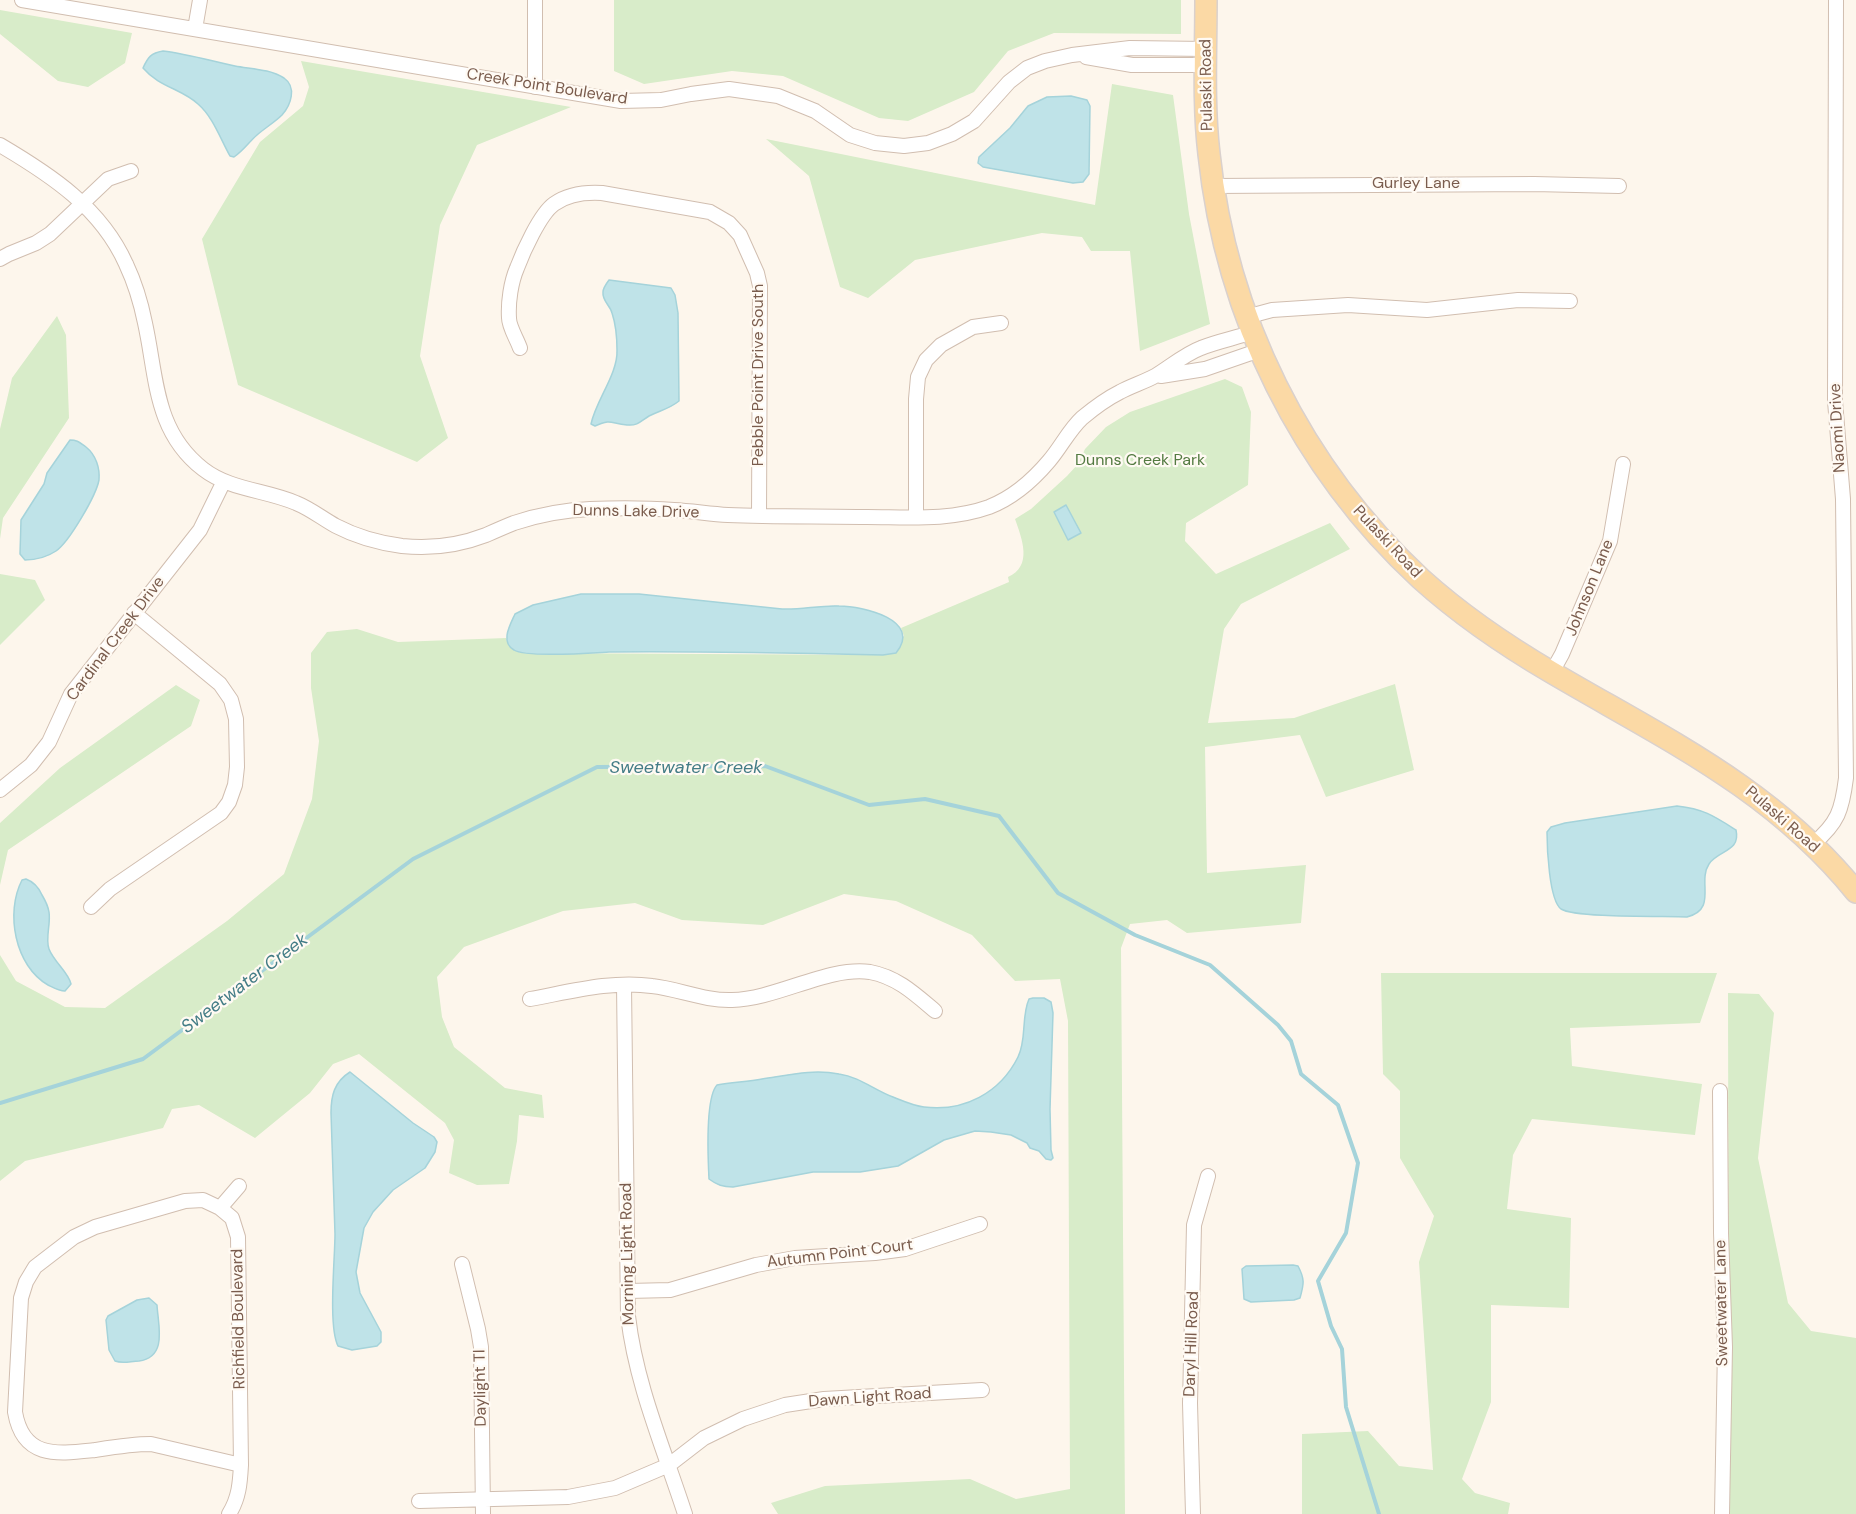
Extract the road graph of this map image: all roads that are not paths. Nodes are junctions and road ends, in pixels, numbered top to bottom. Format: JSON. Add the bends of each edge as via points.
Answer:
{"nodes":[{"id":1,"x":22,"y":0,"type":"edge"},
{"id":2,"x":200,"y":0,"type":"edge"},
{"id":3,"x":535,"y":0,"type":"edge"},
{"id":4,"x":1206,"y":0,"type":"edge"},
{"id":5,"x":1836,"y":0,"type":"edge"},
{"id":6,"x":195,"y":29,"type":"junction"},
{"id":7,"x":1206,"y":57,"type":"junction"},
{"id":8,"x":535,"y":87,"type":"junction"},
{"id":9,"x":0,"y":145,"type":"edge"},
{"id":10,"x":131,"y":171,"type":"dead end"},
{"id":11,"x":1213,"y":186,"type":"junction"},
{"id":12,"x":1619,"y":186,"type":"dead end"},
{"id":13,"x":81,"y":203,"type":"junction"},
{"id":14,"x":0,"y":259,"type":"edge"},
{"id":15,"x":1570,"y":302,"type":"dead end"},
{"id":16,"x":1001,"y":323,"type":"dead end"},
{"id":17,"x":1253,"y":333,"type":"junction"},
{"id":18,"x":520,"y":348,"type":"dead end"},
{"id":19,"x":1153,"y":377,"type":"junction"},
{"id":20,"x":1623,"y":464,"type":"dead end"},
{"id":21,"x":224,"y":481,"type":"junction"},
{"id":22,"x":759,"y":516,"type":"junction"},
{"id":23,"x":916,"y":517,"type":"junction"},
{"id":24,"x":134,"y":613,"type":"junction"},
{"id":25,"x":1552,"y":672,"type":"junction"},
{"id":26,"x":0,"y":790,"type":"edge"},
{"id":27,"x":1813,"y":844,"type":"junction"},
{"id":28,"x":1856,"y":892,"type":"edge"},
{"id":29,"x":91,"y":907,"type":"dead end"},
{"id":30,"x":624,"y":985,"type":"junction"},
{"id":31,"x":530,"y":999,"type":"dead end"},
{"id":32,"x":935,"y":1011,"type":"dead end"},
{"id":33,"x":1720,"y":1091,"type":"dead end"},
{"id":34,"x":1208,"y":1176,"type":"dead end"},
{"id":35,"x":239,"y":1186,"type":"dead end"},
{"id":36,"x":220,"y":1208,"type":"junction"},
{"id":37,"x":980,"y":1224,"type":"dead end"},
{"id":38,"x":462,"y":1264,"type":"dead end"},
{"id":39,"x":628,"y":1291,"type":"junction"},
{"id":40,"x":982,"y":1390,"type":"dead end"},
{"id":41,"x":241,"y":1465,"type":"junction"},
{"id":42,"x":669,"y":1465,"type":"junction"},
{"id":43,"x":419,"y":1501,"type":"dead end"},
{"id":44,"x":482,"y":1507,"type":"edge"},
{"id":45,"x":229,"y":1514,"type":"edge"},
{"id":46,"x":685,"y":1514,"type":"edge"},
{"id":47,"x":1193,"y":1514,"type":"edge"},
{"id":48,"x":1722,"y":1514,"type":"edge"}],
"edges":[{"from":1,"to":6,"type":"street","name":"Creek Point Boulevard"},
{"from":2,"to":6,"type":"street"},
{"from":3,"to":8,"type":"street"},
{"from":4,"to":7,"type":"main road","name":"Pulaski Road"},
{"from":5,"to":27,"type":"street","name":"Naomi Drive","via":[[1835,401],[1843,499],[1846,778],[1838,816],[1830,830]]},
{"from":6,"to":8,"type":"street","name":"Creek Point Boulevard"},
{"from":7,"to":8,"type":"street","name":"Creek Point Boulevard","via":[[1130,48],[1045,61],[1027,68],[1009,82],[974,121],[928,143],[904,146],[850,135],[815,111],[778,96],[729,89],[661,100],[621,101]]},
{"from":7,"to":11,"type":"main road","name":"Pulaski Road"},
{"from":9,"to":13,"type":"street","name":"Dunns Lake Drive","via":[[61,183]]},
{"from":10,"to":13,"type":"street","via":[[108,179]]},
{"from":11,"to":12,"type":"street","name":"Gurley Lane"},
{"from":11,"to":17,"type":"main road","name":"Pulaski Road","via":[[1227,259]]},
{"from":13,"to":14,"type":"street","via":[[50,234]]},
{"from":13,"to":21,"type":"street","name":"Dunns Lake Drive","via":[[112,238],[126,263],[146,323],[159,402],[171,432],[185,453]]},
{"from":15,"to":17,"type":"street","via":[[1518,300],[1427,310],[1348,304],[1272,310]]},
{"from":16,"to":23,"type":"street","via":[[973,327],[941,345],[926,360],[918,377]]},
{"from":17,"to":19,"type":"street","via":[[1198,349]]},
{"from":17,"to":19,"type":"street","via":[[1205,369]]},
{"from":17,"to":25,"type":"main road","name":"Pulaski Road","via":[[1302,434],[1371,527],[1420,578],[1468,618]]},
{"from":18,"to":22,"type":"street","name":"Pebble Point Drive South","via":[[509,320],[510,295],[516,269],[541,218],[552,205],[568,196],[602,193],[710,212],[729,223],[740,235],[760,286]]},
{"from":19,"to":23,"type":"street","name":"Dunns Lake Drive","via":[[1098,405],[1030,481],[1003,500],[960,515]]},
{"from":20,"to":25,"type":"street","name":"Johnson Lane","via":[[1610,542]]},
{"from":21,"to":22,"type":"street","name":"Dunns Lake Drive","via":[[301,505],[356,535],[408,546],[466,541],[515,523],[589,509]]},
{"from":21,"to":24,"type":"street","name":"Cardinal Creek Drive","via":[[200,530]]},
{"from":22,"to":23,"type":"street","name":"Dunns Lake Drive"},
{"from":24,"to":26,"type":"street","name":"Cardinal Creek Drive","via":[[71,694],[49,742],[31,765]]},
{"from":24,"to":29,"type":"street","via":[[220,684],[231,700],[236,719],[235,786],[221,813],[110,889]]},
{"from":25,"to":27,"type":"main road","name":"Pulaski Road","via":[[1728,775]]},
{"from":27,"to":28,"type":"main road","name":"Pulaski Road"},
{"from":30,"to":31,"type":"street"},
{"from":30,"to":32,"type":"street","via":[[733,1000],[846,971],[869,972],[889,977]]},
{"from":30,"to":39,"type":"street","name":"Morning Light Road"},
{"from":33,"to":48,"type":"street","name":"Sweetwater Lane","via":[[1725,1347]]},
{"from":34,"to":47,"type":"street","name":"Daryl Hill Road","via":[[1194,1225],[1190,1403]]},
{"from":35,"to":36,"type":"street"},
{"from":36,"to":41,"type":"street","name":"Richfield Boulevard","via":[[231,1218],[238,1237]]},
{"from":36,"to":41,"type":"street","via":[[203,1200],[185,1201],[94,1227],[35,1267],[21,1298],[15,1412],[18,1428],[30,1444],[46,1451],[62,1454],[151,1444]]},
{"from":37,"to":39,"type":"street","name":"Autumn Point Court","via":[[905,1249],[795,1258],[670,1290]]},
{"from":38,"to":44,"type":"street","name":"Daylight Tl","via":[[481,1347]]},
{"from":39,"to":42,"type":"street","name":"Morning Light Road","via":[[632,1346]]},
{"from":40,"to":42,"type":"street","name":"Dawn Light Road","via":[[824,1399],[785,1405],[704,1438]]},
{"from":41,"to":45,"type":"street","name":"Richfield Boulevard","via":[[240,1488]]},
{"from":42,"to":44,"type":"street","name":"Dawn Light Road","via":[[615,1488]]},
{"from":42,"to":46,"type":"street","name":"Morning Light Road"},
{"from":43,"to":44,"type":"street","name":"Dawn Light Road"}]}
